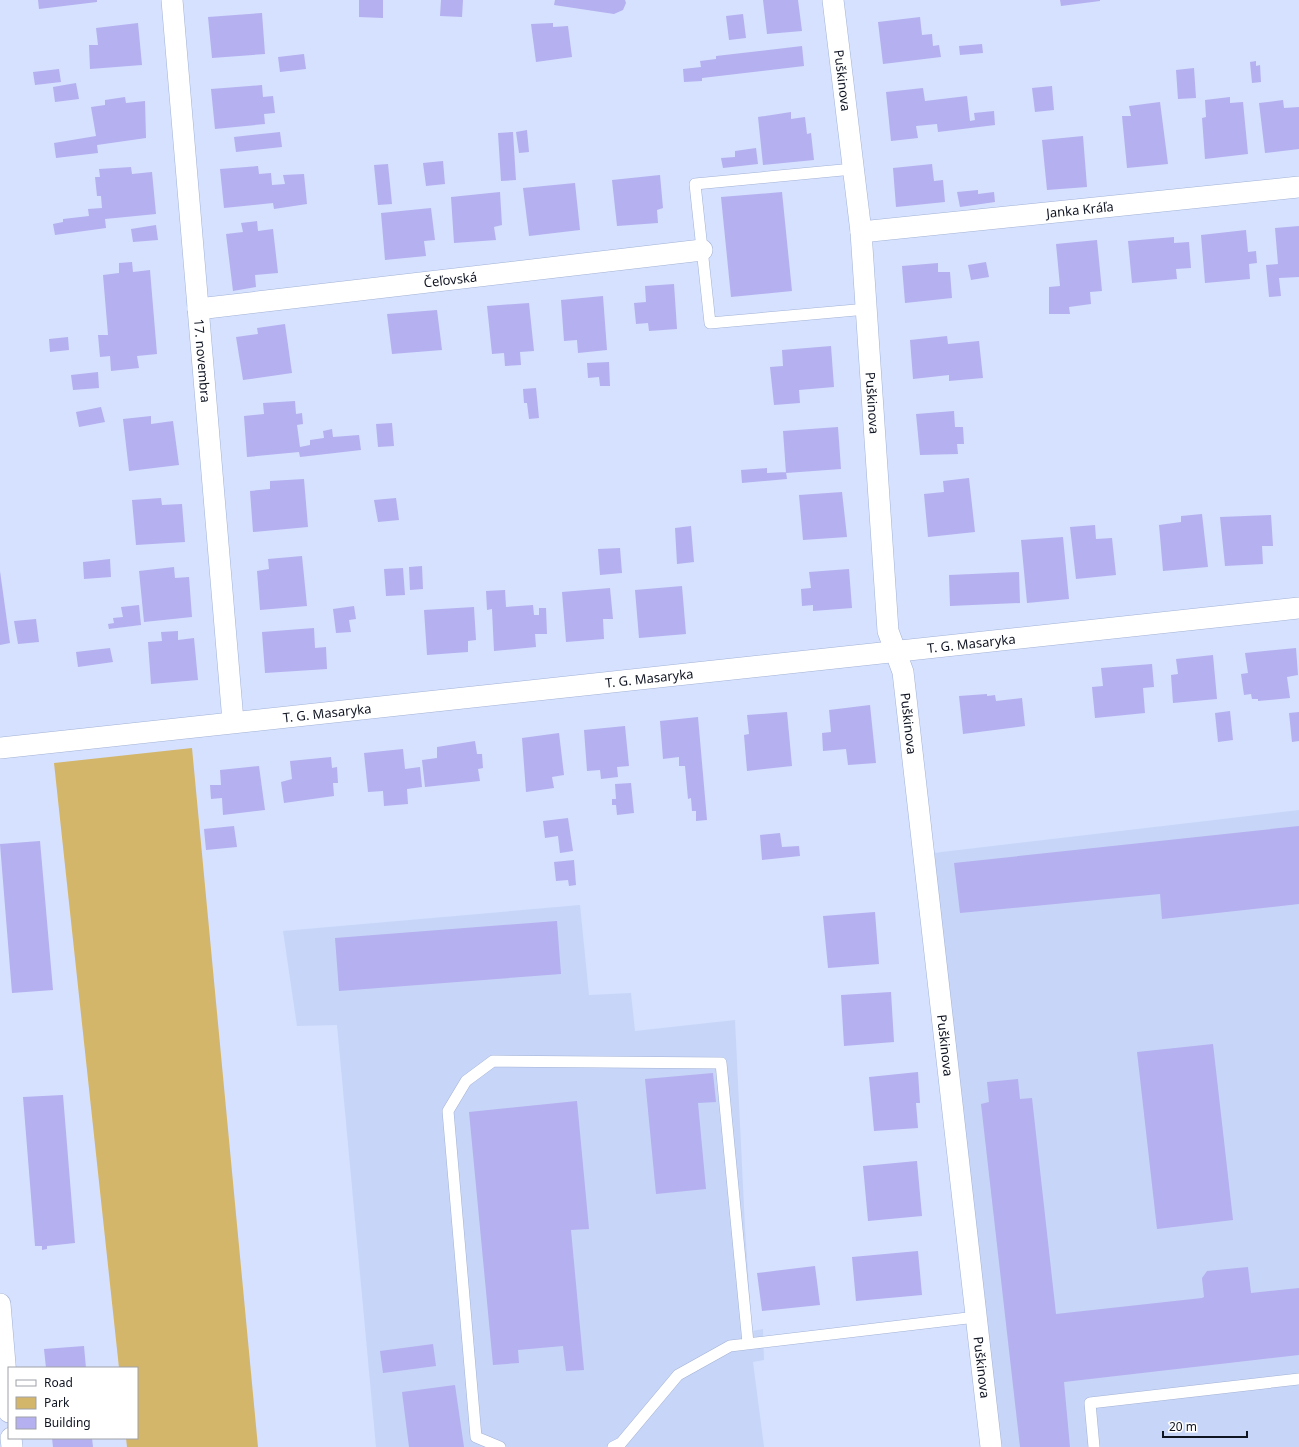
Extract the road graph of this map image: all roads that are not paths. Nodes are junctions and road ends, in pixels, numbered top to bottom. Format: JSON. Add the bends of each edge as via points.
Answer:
{"nodes":[{"id":1,"x":172,"y":0,"type":"edge"},
{"id":2,"x":833,"y":0,"type":"edge"},
{"id":3,"x":853,"y":169,"type":"junction"},
{"id":4,"x":1299,"y":186,"type":"edge"},
{"id":5,"x":861,"y":232,"type":"junction"},
{"id":6,"x":702,"y":250,"type":"junction"},
{"id":7,"x":198,"y":309,"type":"junction"},
{"id":8,"x":867,"y":309,"type":"junction"},
{"id":9,"x":1299,"y":608,"type":"edge"},
{"id":10,"x":895,"y":652,"type":"junction"},
{"id":11,"x":233,"y":721,"type":"junction"},
{"id":12,"x":0,"y":748,"type":"edge"},
{"id":13,"x":0,"y":1304,"type":"edge"},
{"id":14,"x":976,"y":1317,"type":"junction"},
{"id":15,"x":748,"y":1343,"type":"junction"},
{"id":16,"x":1299,"y":1379,"type":"edge"},
{"id":17,"x":8,"y":1400,"type":"edge"},
{"id":18,"x":500,"y":1447,"type":"edge"},
{"id":19,"x":613,"y":1447,"type":"edge"},
{"id":20,"x":991,"y":1447,"type":"edge"},
{"id":21,"x":1094,"y":1447,"type":"edge"}],
"edges":[{"from":1,"to":7,"type":"street","name":"17. novembra"},
{"from":2,"to":3,"type":"street","name":"Puškinova"},
{"from":3,"to":5,"type":"street","name":"Puškinova"},
{"from":3,"to":6,"type":"lane","via":[[695,184]]},
{"from":4,"to":5,"type":"street","name":"Janka Kráľa"},
{"from":5,"to":8,"type":"street","name":"Puškinova"},
{"from":6,"to":7,"type":"street","name":"Čeľovská"},
{"from":6,"to":8,"type":"lane","via":[[710,324]]},
{"from":7,"to":11,"type":"street","name":"17. novembra"},
{"from":8,"to":10,"type":"street","name":"Puškinova","via":[[888,631]]},
{"from":9,"to":10,"type":"street","name":"T. G. Masaryka"},
{"from":10,"to":11,"type":"street","name":"T. G. Masaryka"},
{"from":10,"to":14,"type":"street","name":"Puškinova","via":[[904,680]]},
{"from":11,"to":12,"type":"street","name":"T. G. Masaryka"},
{"from":13,"to":17,"type":"street"},
{"from":14,"to":15,"type":"lane"},
{"from":14,"to":20,"type":"street","name":"Puškinova"},
{"from":15,"to":18,"type":"lane","via":[[721,1063],[493,1061],[466,1081],[448,1112],[476,1437]]},
{"from":15,"to":19,"type":"lane","via":[[730,1346],[678,1375],[621,1443]]},
{"from":16,"to":21,"type":"lane","via":[[1090,1403]]}]}
